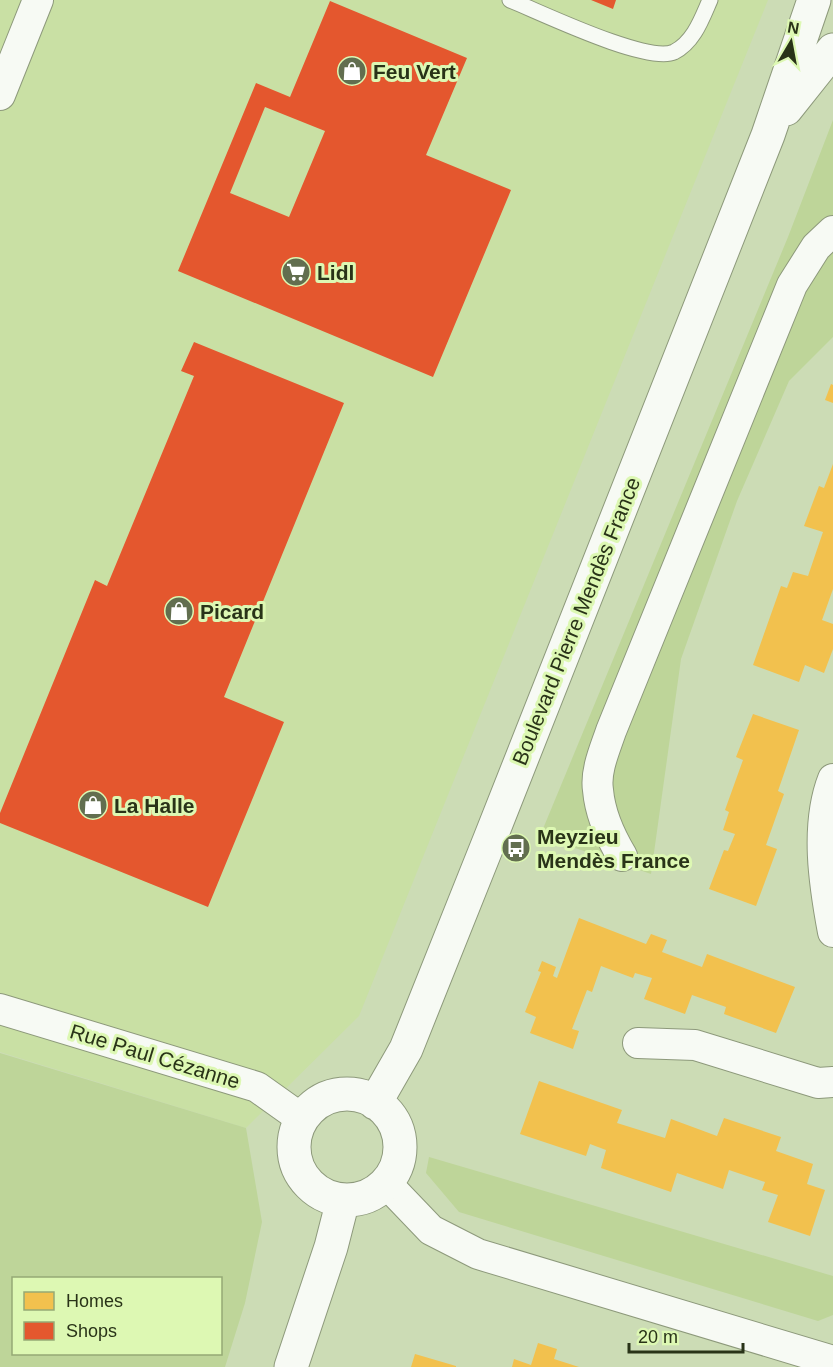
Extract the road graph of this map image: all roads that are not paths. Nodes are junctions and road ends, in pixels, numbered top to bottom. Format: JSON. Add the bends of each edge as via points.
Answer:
{"nodes":[{"id":1,"x":38,"y":0,"type":"edge"},
{"id":2,"x":510,"y":0,"type":"edge"},
{"id":3,"x":710,"y":0,"type":"edge"},
{"id":4,"x":814,"y":0,"type":"edge"},
{"id":5,"x":833,"y":50,"type":"edge"},
{"id":6,"x":0,"y":95,"type":"edge"},
{"id":7,"x":768,"y":135,"type":"junction"},
{"id":8,"x":833,"y":231,"type":"edge"},
{"id":9,"x":833,"y":779,"type":"edge"},
{"id":10,"x":622,"y":856,"type":"dead end"},
{"id":11,"x":833,"y":932,"type":"edge"},
{"id":12,"x":0,"y":1009,"type":"edge"},
{"id":13,"x":638,"y":1043,"type":"dead end"},
{"id":14,"x":833,"y":1082,"type":"edge"},
{"id":15,"x":375,"y":1103,"type":"junction"},
{"id":16,"x":302,"y":1119,"type":"junction"},
{"id":17,"x":386,"y":1183,"type":"junction"},
{"id":18,"x":343,"y":1200,"type":"junction"},
{"id":19,"x":833,"y":1361,"type":"edge"},
{"id":20,"x":291,"y":1367,"type":"edge"}],
"edges":[{"from":1,"to":6,"type":"street"},
{"from":2,"to":3,"type":"lane","via":[[654,55],[673,52],[690,39]]},
{"from":4,"to":7,"type":"street","name":"Boulevard Pierre Mendès France"},
{"from":5,"to":7,"type":"street","name":"Boulevard Pierre Mendès France"},
{"from":7,"to":15,"type":"street","name":"Boulevard Pierre Mendès France","via":[[406,1049]]},
{"from":8,"to":10,"type":"street","via":[[816,248],[792,285],[611,731],[597,789],[610,835]]},
{"from":9,"to":11,"type":"street","via":[[822,840]]},
{"from":12,"to":16,"type":"street","name":"Rue Paul Cézanne","via":[[257,1087]]},
{"from":13,"to":14,"type":"street","via":[[694,1045],[818,1083]]},
{"from":15,"to":16,"type":"street","via":[[360,1096],[327,1098]]},
{"from":15,"to":17,"type":"street","via":[[397,1131],[396,1167]]},
{"from":16,"to":18,"type":"street","via":[[295,1136],[294,1154],[299,1171],[310,1186],[325,1196]]},
{"from":17,"to":18,"type":"street","via":[[359,1199]]},
{"from":17,"to":19,"type":"street","via":[[431,1230],[478,1254]]},
{"from":18,"to":20,"type":"street"}]}
